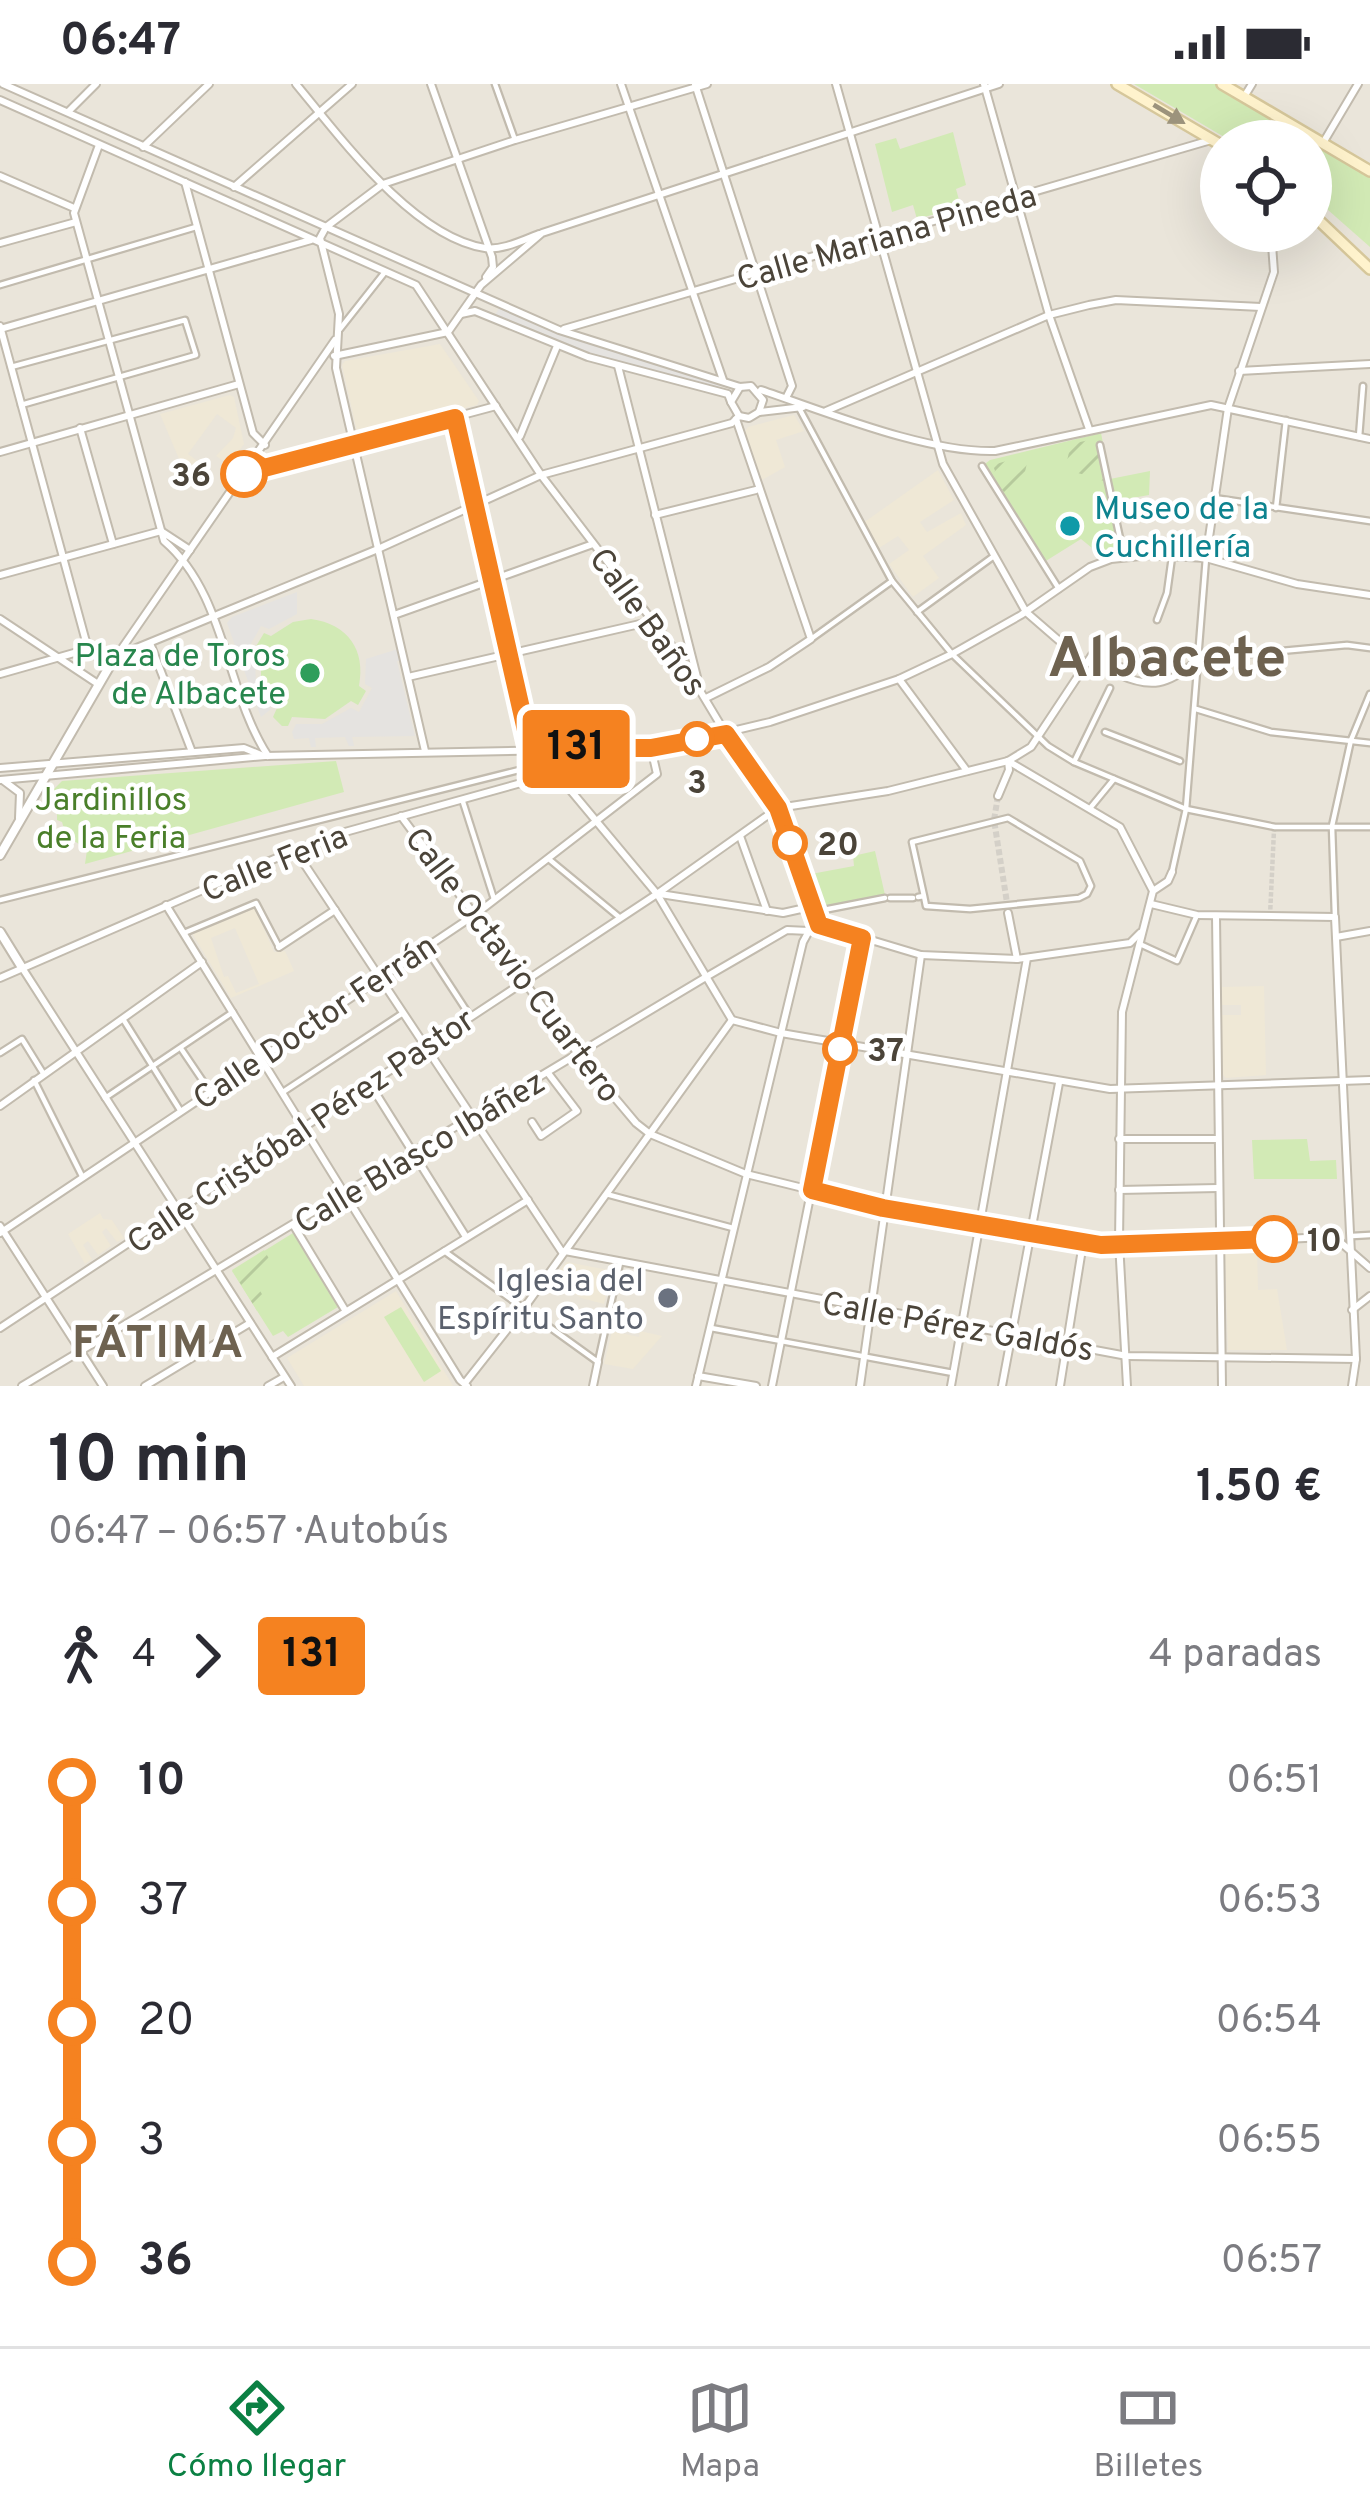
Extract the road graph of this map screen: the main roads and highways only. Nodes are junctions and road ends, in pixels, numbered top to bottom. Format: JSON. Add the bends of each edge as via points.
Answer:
{"nodes":[{"id":1,"x":1117,"y":84,"type":"edge"},
{"id":2,"x":1222,"y":84,"type":"edge"},
{"id":3,"x":1200,"y":133,"type":"edge"},
{"id":4,"x":1370,"y":171,"type":"edge"},
{"id":5,"x":1332,"y":233,"type":"edge"},
{"id":6,"x":1370,"y":269,"type":"edge"}],
"edges":[{"from":1,"to":3,"type":"main road","one_way":true},
{"from":2,"to":4,"type":"main road"},
{"from":5,"to":6,"type":"main road"}]}
